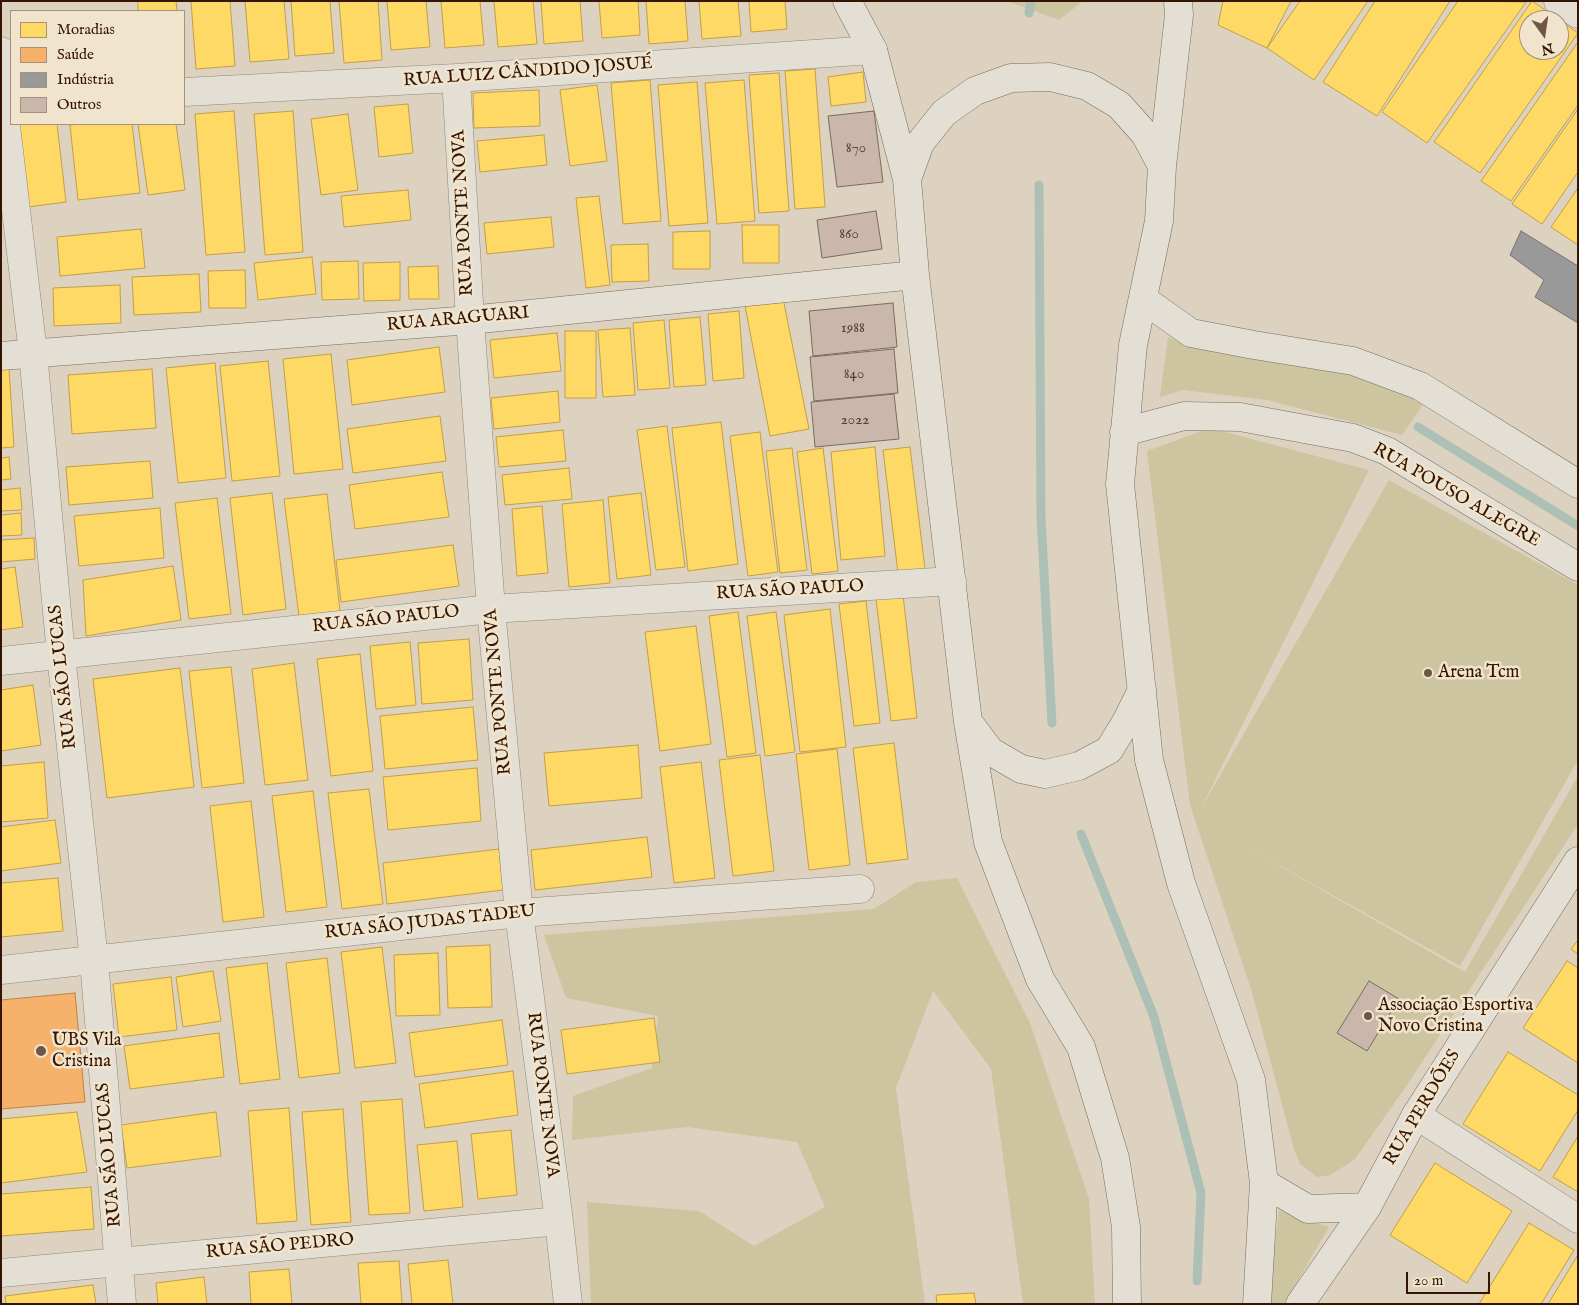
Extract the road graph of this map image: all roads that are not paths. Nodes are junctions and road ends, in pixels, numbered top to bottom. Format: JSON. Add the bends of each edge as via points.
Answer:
{"nodes":[{"id":1,"x":847,"y":1,"type":"edge"},
{"id":2,"x":1178,"y":1,"type":"edge"},
{"id":3,"x":1558,"y":1,"type":"edge"},
{"id":4,"x":1578,"y":14,"type":"edge"},
{"id":5,"x":873,"y":50,"type":"junction"},
{"id":6,"x":1,"y":51,"type":"edge"},
{"id":7,"x":456,"y":78,"type":"junction"},
{"id":8,"x":185,"y":92,"type":"edge"},
{"id":9,"x":5,"y":101,"type":"edge"},
{"id":10,"x":1162,"y":166,"type":"junction"},
{"id":11,"x":907,"y":179,"type":"junction"},
{"id":12,"x":915,"y":275,"type":"junction"},
{"id":13,"x":1143,"y":299,"type":"junction"},
{"id":14,"x":470,"y":320,"type":"junction"},
{"id":15,"x":33,"y":353,"type":"junction"},
{"id":16,"x":1,"y":356,"type":"edge"},
{"id":17,"x":1124,"y":432,"type":"junction"},
{"id":18,"x":1578,"y":484,"type":"edge"},
{"id":19,"x":1578,"y":568,"type":"edge"},
{"id":20,"x":952,"y":581,"type":"junction"},
{"id":21,"x":491,"y":609,"type":"junction"},
{"id":22,"x":61,"y":655,"type":"junction"},
{"id":23,"x":1,"y":661,"type":"edge"},
{"id":24,"x":1142,"y":690,"type":"junction"},
{"id":25,"x":968,"y":722,"type":"junction"},
{"id":26,"x":1577,"y":865,"type":"edge"},
{"id":27,"x":860,"y":889,"type":"dead end"},
{"id":28,"x":519,"y":913,"type":"junction"},
{"id":29,"x":94,"y":960,"type":"junction"},
{"id":30,"x":1,"y":970,"type":"edge"},
{"id":31,"x":1416,"y":1115,"type":"junction"},
{"id":32,"x":1264,"y":1183,"type":"junction"},
{"id":33,"x":1367,"y":1207,"type":"junction"},
{"id":34,"x":1578,"y":1219,"type":"edge"},
{"id":35,"x":559,"y":1221,"type":"junction"},
{"id":36,"x":119,"y":1262,"type":"junction"},
{"id":37,"x":1,"y":1273,"type":"edge"},
{"id":38,"x":122,"y":1304,"type":"edge"},
{"id":39,"x":568,"y":1304,"type":"edge"},
{"id":40,"x":1127,"y":1304,"type":"edge"},
{"id":41,"x":1257,"y":1304,"type":"edge"},
{"id":42,"x":1300,"y":1304,"type":"edge"}],
"edges":[{"from":1,"to":5,"type":"street"},
{"from":2,"to":10,"type":"street"},
{"from":3,"to":4,"type":"street"},
{"from":5,"to":7,"type":"street","name":"RUA LUIZ CÂNDIDO JOSUÉ"},
{"from":5,"to":11,"type":"street"},
{"from":6,"to":9,"type":"street","name":"RUA SÃO LUCAS"},
{"from":7,"to":8,"type":"street","name":"RUA LUIZ CÂNDIDO JOSUÉ"},
{"from":7,"to":14,"type":"street","name":"RUA PONTE NOVA"},
{"from":9,"to":15,"type":"street","name":"RUA SÃO LUCAS"},
{"from":10,"to":11,"type":"street","via":[[1145,134],[1119,105],[1087,86],[1050,77],[1011,78],[975,91],[944,113],[920,143]]},
{"from":10,"to":13,"type":"street","via":[[1159,221]]},
{"from":11,"to":12,"type":"street"},
{"from":12,"to":14,"type":"street","name":"RUA ARAGUARI"},
{"from":12,"to":20,"type":"street"},
{"from":13,"to":17,"type":"street","via":[[1133,345]]},
{"from":13,"to":18,"type":"street","via":[[1191,333],[1353,361],[1420,386]]},
{"from":14,"to":15,"type":"street","name":"RUA ARAGUARI"},
{"from":14,"to":21,"type":"street","name":"RUA PONTE NOVA"},
{"from":15,"to":16,"type":"street","name":"RUA ARAGUARI"},
{"from":15,"to":22,"type":"street","name":"RUA SÃO LUCAS"},
{"from":17,"to":19,"type":"street","name":"RUA POUSO ALEGRE","via":[[1184,416],[1212,416],[1240,417],[1353,438],[1387,451]]},
{"from":17,"to":24,"type":"street","via":[[1120,484]]},
{"from":20,"to":21,"type":"street","name":"RUA SÃO PAULO"},
{"from":20,"to":25,"type":"street"},
{"from":21,"to":22,"type":"street","name":"RUA SÃO PAULO"},
{"from":21,"to":28,"type":"street","name":"RUA PONTE NOVA"},
{"from":22,"to":23,"type":"street","name":"RUA SÃO PAULO"},
{"from":22,"to":29,"type":"street","name":"RUA SÃO LUCAS"},
{"from":24,"to":25,"type":"street","via":[[1109,750],[1079,766],[1045,774],[1021,769],[990,751]]},
{"from":24,"to":32,"type":"street","via":[[1150,760],[1181,883],[1251,1080]]},
{"from":25,"to":40,"type":"street","via":[[990,847],[1040,979],[1081,1047],[1115,1158],[1126,1227]]},
{"from":26,"to":31,"type":"street","name":"RUA PERDÕES"},
{"from":27,"to":28,"type":"street","name":"RUA SÃO JUDAS TADEU"},
{"from":28,"to":29,"type":"street","name":"RUA SÃO JUDAS TADEU"},
{"from":28,"to":35,"type":"street","name":"RUA PONTE NOVA"},
{"from":29,"to":30,"type":"street","name":"RUA SÃO JUDAS TADEU"},
{"from":29,"to":36,"type":"street","name":"RUA SÃO LUCAS"},
{"from":31,"to":33,"type":"street","name":"RUA PERDÕES"},
{"from":31,"to":34,"type":"street"},
{"from":32,"to":33,"type":"street","via":[[1308,1209]]},
{"from":32,"to":41,"type":"street"},
{"from":33,"to":42,"type":"street","name":"RUA PERDÕES"},
{"from":35,"to":36,"type":"street","name":"RUA SÃO PEDRO"},
{"from":35,"to":39,"type":"street","name":"RUA PONTE NOVA"},
{"from":36,"to":37,"type":"street","name":"RUA SÃO PEDRO"},
{"from":36,"to":38,"type":"street","name":"RUA SÃO LUCAS"}]}
